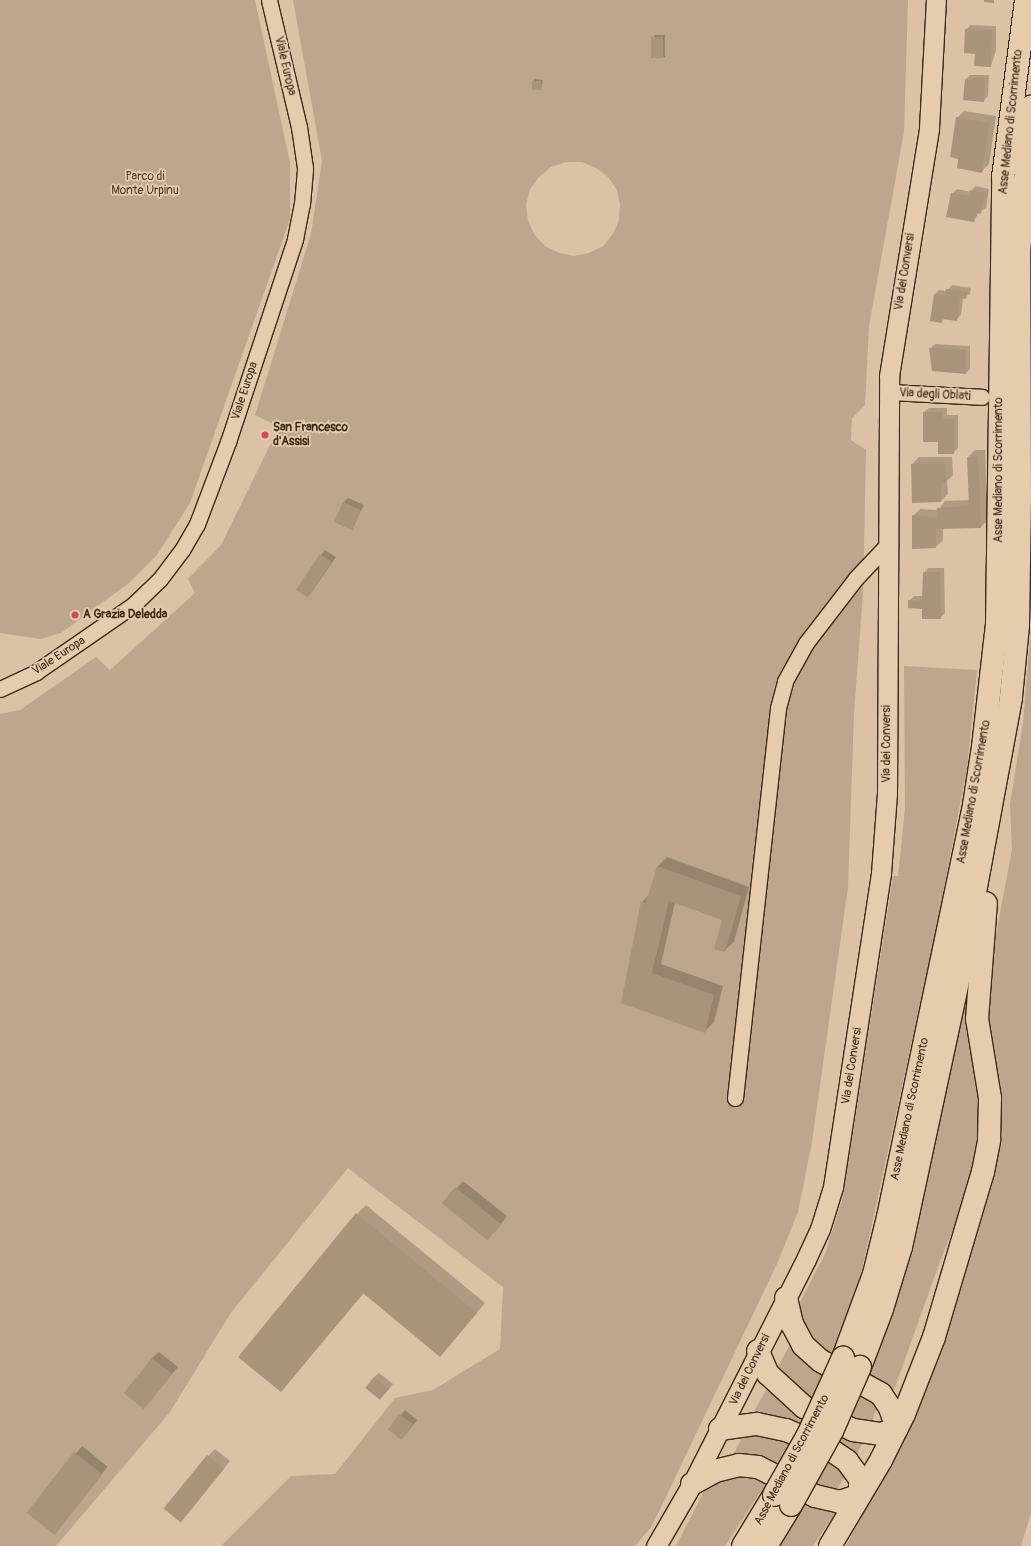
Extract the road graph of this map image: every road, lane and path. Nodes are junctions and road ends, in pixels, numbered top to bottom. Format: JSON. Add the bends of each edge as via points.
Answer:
{"nodes":[{"id":1,"x":269,"y":0,"type":"edge"},
{"id":2,"x":936,"y":0,"type":"edge"},
{"id":3,"x":1026,"y":0,"type":"edge"},
{"id":4,"x":1031,"y":106,"type":"edge"},
{"id":5,"x":888,"y":392,"type":"junction"},
{"id":6,"x":982,"y":397,"type":"dead end"},
{"id":7,"x":888,"y":544,"type":"junction"},
{"id":8,"x":0,"y":688,"type":"edge"},
{"id":9,"x":977,"y":885,"type":"junction"},
{"id":10,"x":735,"y":1098,"type":"dead end"},
{"id":11,"x":786,"y":1298,"type":"junction"},
{"id":12,"x":758,"y":1351,"type":"junction"},
{"id":13,"x":851,"y":1362,"type":"junction"},
{"id":14,"x":897,"y":1428,"type":"junction"},
{"id":15,"x":720,"y":1429,"type":"junction"},
{"id":16,"x":692,"y":1484,"type":"junction"},
{"id":17,"x":860,"y":1495,"type":"junction"},
{"id":18,"x":782,"y":1500,"type":"junction"},
{"id":19,"x":656,"y":1546,"type":"edge"},
{"id":20,"x":743,"y":1546,"type":"edge"},
{"id":21,"x":766,"y":1546,"type":"edge"},
{"id":22,"x":830,"y":1546,"type":"edge"}],
"edges":[{"from":1,"to":8,"type":"street","name":"Viale Europa","via":[[299,127],[305,168],[303,186],[295,239],[197,524],[182,550],[160,579],[133,605],[36,672]]},
{"from":2,"to":5,"type":"street","name":"Via dei Conversi","via":[[929,128],[895,332]]},
{"from":3,"to":13,"type":"highway","name":"Asse Mediano di Scorrimento","via":[[1003,177],[997,625],[983,747],[972,813],[888,1218]]},
{"from":4,"to":9,"type":"highway","name":"Asse Mediano di Scorrimento","via":[[1019,254],[1018,625],[1011,697]]},
{"from":5,"to":6,"type":"street","name":"Via degli Oblati"},
{"from":5,"to":7,"type":"street","name":"Via dei Conversi"},
{"from":7,"to":10,"type":"street","via":[[856,578],[806,644],[785,681],[778,708]]},
{"from":7,"to":11,"type":"street","name":"Via dei Conversi","via":[[887,793],[881,873],[833,1187],[820,1229]]},
{"from":9,"to":13,"type":"highway","name":"Asse Mediano di Scorrimento","via":[[901,1247],[882,1309]]},
{"from":9,"to":14,"type":"highway","via":[[986,900],[977,1019],[990,1098],[989,1140],[983,1172],[934,1337]]},
{"from":11,"to":12,"type":"street","name":"Via dei Conversi"},
{"from":11,"to":14,"type":"highway","via":[[792,1324],[803,1345],[821,1361],[881,1394],[890,1408]]},
{"from":12,"to":14,"type":"highway","via":[[768,1374],[804,1407],[853,1430],[882,1434]]},
{"from":12,"to":15,"type":"street","name":"Via dei Conversi"},
{"from":13,"to":18,"type":"highway","name":"Asse Mediano di Scorrimento","bridge":true,"via":[[832,1431]]},
{"from":14,"to":17,"type":"highway"},
{"from":15,"to":16,"type":"street","name":"Via dei Conversi"},
{"from":15,"to":17,"type":"highway","via":[[757,1424],[786,1430],[828,1448],[846,1461],[860,1479]]},
{"from":16,"to":17,"type":"highway","via":[[715,1471],[739,1465],[758,1467],[821,1497],[840,1502]]},
{"from":16,"to":19,"type":"street","name":"Via dei Conversi"},
{"from":17,"to":22,"type":"highway"},
{"from":18,"to":20,"type":"highway","name":"Asse Mediano di Scorrimento"},
{"from":18,"to":21,"type":"highway","name":"Asse Mediano di Scorrimento"}]}
